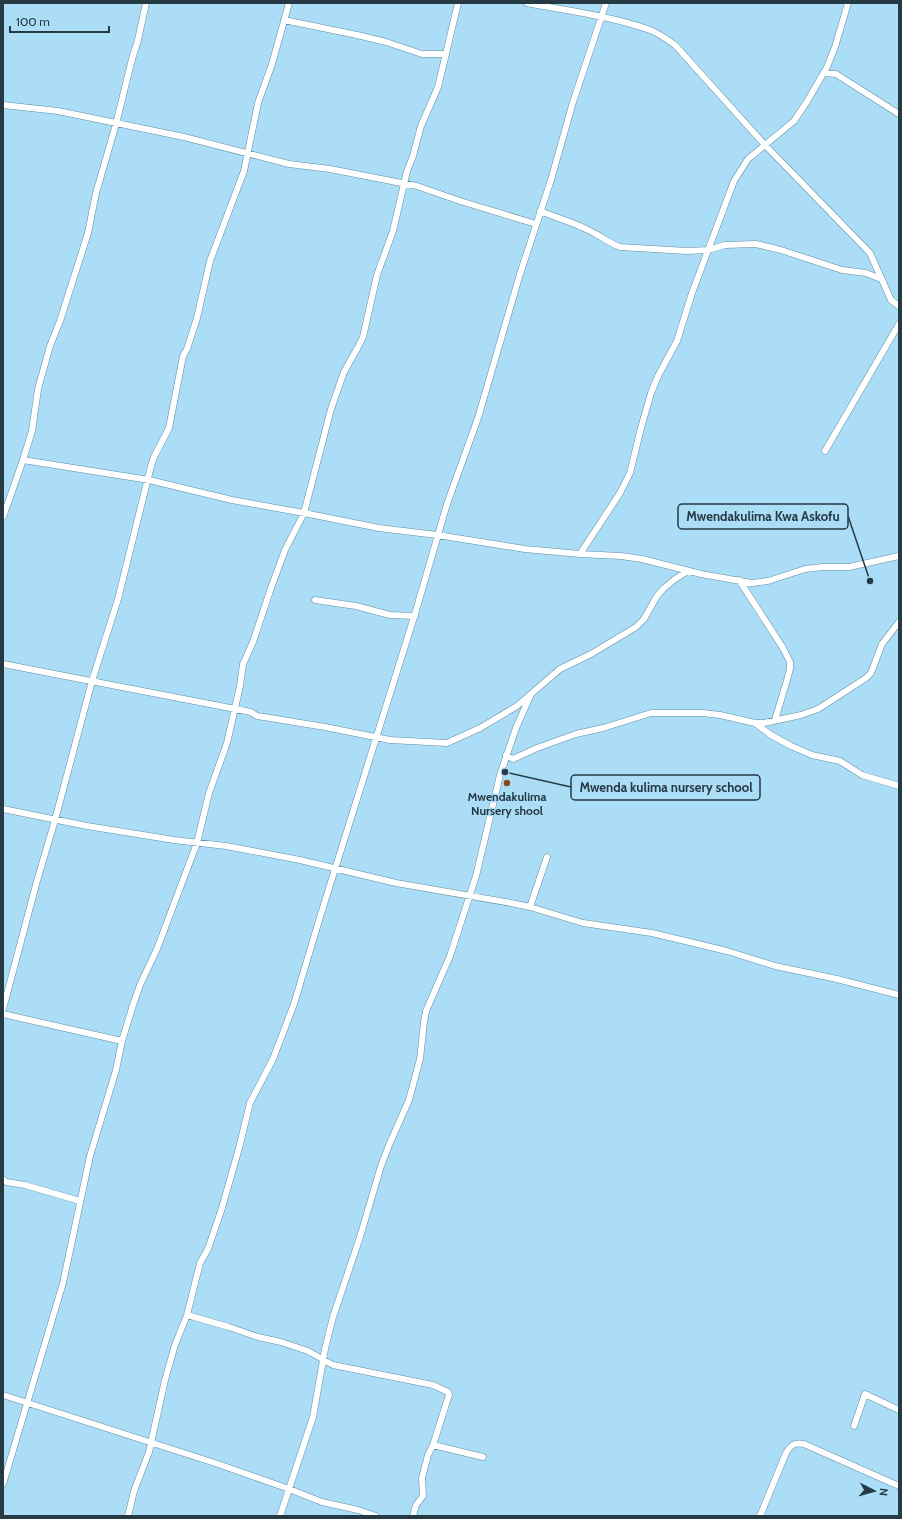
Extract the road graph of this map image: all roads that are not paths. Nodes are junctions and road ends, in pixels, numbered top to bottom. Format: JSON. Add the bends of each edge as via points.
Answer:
{"nodes":[{"id":1,"x":146,"y":3,"type":"edge"},
{"id":2,"x":289,"y":3,"type":"edge"},
{"id":3,"x":458,"y":3,"type":"edge"},
{"id":4,"x":527,"y":3,"type":"edge"},
{"id":5,"x":606,"y":3,"type":"edge"},
{"id":6,"x":848,"y":3,"type":"edge"},
{"id":7,"x":602,"y":17,"type":"junction"},
{"id":8,"x":284,"y":20,"type":"junction"},
{"id":9,"x":446,"y":54,"type":"junction"},
{"id":10,"x":824,"y":72,"type":"junction"},
{"id":11,"x":3,"y":105,"type":"edge"},
{"id":12,"x":899,"y":114,"type":"edge"},
{"id":13,"x":116,"y":124,"type":"junction"},
{"id":14,"x":764,"y":145,"type":"junction"},
{"id":15,"x":247,"y":152,"type":"junction"},
{"id":16,"x":403,"y":184,"type":"junction"},
{"id":17,"x":540,"y":211,"type":"junction"},
{"id":18,"x":536,"y":224,"type":"junction"},
{"id":19,"x":708,"y":250,"type":"junction"},
{"id":20,"x":881,"y":279,"type":"junction"},
{"id":21,"x":899,"y":306,"type":"edge"},
{"id":22,"x":899,"y":324,"type":"edge"},
{"id":23,"x":825,"y":451,"type":"dead end"},
{"id":24,"x":24,"y":460,"type":"junction"},
{"id":25,"x":149,"y":480,"type":"junction"},
{"id":26,"x":304,"y":513,"type":"junction"},
{"id":27,"x":3,"y":517,"type":"edge"},
{"id":28,"x":437,"y":535,"type":"junction"},
{"id":29,"x":580,"y":554,"type":"junction"},
{"id":30,"x":899,"y":556,"type":"edge"},
{"id":31,"x":688,"y":571,"type":"junction"},
{"id":32,"x":739,"y":580,"type":"junction"},
{"id":33,"x":315,"y":600,"type":"dead end"},
{"id":34,"x":415,"y":616,"type":"junction"},
{"id":35,"x":899,"y":622,"type":"edge"},
{"id":36,"x":3,"y":664,"type":"edge"},
{"id":37,"x":92,"y":681,"type":"junction"},
{"id":38,"x":531,"y":694,"type":"junction"},
{"id":39,"x":235,"y":710,"type":"junction"},
{"id":40,"x":775,"y":720,"type":"junction"},
{"id":41,"x":755,"y":723,"type":"junction"},
{"id":42,"x":377,"y":737,"type":"junction"},
{"id":43,"x":506,"y":756,"type":"junction"},
{"id":44,"x":899,"y":786,"type":"edge"},
{"id":45,"x":3,"y":810,"type":"edge"},
{"id":46,"x":55,"y":820,"type":"junction"},
{"id":47,"x":197,"y":843,"type":"junction"},
{"id":48,"x":547,"y":857,"type":"dead end"},
{"id":49,"x":335,"y":869,"type":"junction"},
{"id":50,"x":468,"y":896,"type":"junction"},
{"id":51,"x":530,"y":907,"type":"junction"},
{"id":52,"x":899,"y":995,"type":"edge"},
{"id":53,"x":3,"y":1009,"type":"edge"},
{"id":54,"x":3,"y":1014,"type":"edge"},
{"id":55,"x":122,"y":1041,"type":"junction"},
{"id":56,"x":3,"y":1179,"type":"edge"},
{"id":57,"x":80,"y":1201,"type":"junction"},
{"id":58,"x":187,"y":1315,"type":"junction"},
{"id":59,"x":323,"y":1358,"type":"junction"},
{"id":60,"x":3,"y":1395,"type":"edge"},
{"id":61,"x":27,"y":1404,"type":"junction"},
{"id":62,"x":899,"y":1410,"type":"edge"},
{"id":63,"x":854,"y":1426,"type":"dead end"},
{"id":64,"x":151,"y":1443,"type":"junction"},
{"id":65,"x":433,"y":1445,"type":"junction"},
{"id":66,"x":483,"y":1457,"type":"dead end"},
{"id":67,"x":3,"y":1484,"type":"edge"},
{"id":68,"x":899,"y":1486,"type":"edge"},
{"id":69,"x":289,"y":1489,"type":"junction"},
{"id":70,"x":128,"y":1516,"type":"edge"},
{"id":71,"x":280,"y":1516,"type":"edge"},
{"id":72,"x":376,"y":1516,"type":"edge"},
{"id":73,"x":413,"y":1516,"type":"edge"},
{"id":74,"x":760,"y":1516,"type":"edge"}],
"edges":[{"from":1,"to":13,"type":"street"},
{"from":2,"to":8,"type":"street"},
{"from":3,"to":9,"type":"street"},
{"from":4,"to":7,"type":"street"},
{"from":5,"to":7,"type":"street"},
{"from":6,"to":10,"type":"street","via":[[835,47]]},
{"from":7,"to":14,"type":"street","via":[[651,30],[666,38]]},
{"from":7,"to":17,"type":"street"},
{"from":8,"to":9,"type":"street","via":[[364,36],[422,54]]},
{"from":8,"to":15,"type":"street","via":[[258,103]]},
{"from":9,"to":16,"type":"street","via":[[438,87],[421,126],[417,146]]},
{"from":10,"to":12,"type":"street","via":[[836,74]]},
{"from":10,"to":14,"type":"street","via":[[794,122]]},
{"from":11,"to":13,"type":"street","via":[[58,111]]},
{"from":13,"to":15,"type":"street"},
{"from":13,"to":24,"type":"street","via":[[96,193],[88,233],[45,363]]},
{"from":14,"to":19,"type":"street","via":[[748,158],[738,174]]},
{"from":14,"to":20,"type":"street","via":[[870,253]]},
{"from":15,"to":16,"type":"street","via":[[295,165],[330,169]]},
{"from":15,"to":25,"type":"street","via":[[241,180],[210,261],[197,318],[183,356],[170,428],[154,457]]},
{"from":16,"to":18,"type":"street","via":[[417,186]]},
{"from":16,"to":26,"type":"street","via":[[393,231],[377,275],[362,337],[344,372],[331,409]]},
{"from":17,"to":18,"type":"street"},
{"from":17,"to":19,"type":"street","via":[[583,228],[620,247]]},
{"from":18,"to":28,"type":"street","via":[[478,418]]},
{"from":19,"to":20,"type":"street","via":[[756,244]]},
{"from":19,"to":29,"type":"street","via":[[677,341],[652,393],[630,473]]},
{"from":20,"to":21,"type":"street","via":[[891,300]]},
{"from":22,"to":23,"type":"street"},
{"from":24,"to":25,"type":"street"},
{"from":24,"to":27,"type":"street"},
{"from":25,"to":26,"type":"street","via":[[232,500]]},
{"from":25,"to":37,"type":"street","via":[[112,620]]},
{"from":26,"to":28,"type":"street","via":[[379,528]]},
{"from":26,"to":39,"type":"street","via":[[286,550],[243,664]]},
{"from":28,"to":29,"type":"street","via":[[525,549]]},
{"from":28,"to":34,"type":"street"},
{"from":29,"to":31,"type":"street","via":[[642,559]]},
{"from":30,"to":32,"type":"street","via":[[849,567],[823,566],[805,569],[760,583]]},
{"from":31,"to":32,"type":"street"},
{"from":31,"to":38,"type":"street","via":[[663,589],[636,627],[560,669]]},
{"from":32,"to":40,"type":"street","via":[[790,662]]},
{"from":33,"to":34,"type":"street","via":[[356,606],[390,615]]},
{"from":34,"to":42,"type":"street"},
{"from":35,"to":40,"type":"street","via":[[882,644],[871,673],[866,678],[818,709]]},
{"from":36,"to":37,"type":"street"},
{"from":37,"to":39,"type":"street"},
{"from":37,"to":46,"type":"street"},
{"from":38,"to":42,"type":"street","via":[[517,706],[480,728],[447,743]]},
{"from":38,"to":43,"type":"street"},
{"from":39,"to":42,"type":"street"},
{"from":39,"to":47,"type":"street","via":[[227,743],[209,793]]},
{"from":40,"to":41,"type":"street"},
{"from":41,"to":43,"type":"street","via":[[703,713],[651,713],[576,734],[513,759]]},
{"from":41,"to":44,"type":"street","via":[[791,746],[812,755],[840,761],[862,775]]},
{"from":42,"to":49,"type":"street"},
{"from":43,"to":50,"type":"street","via":[[476,876]]},
{"from":45,"to":46,"type":"street"},
{"from":46,"to":47,"type":"street"},
{"from":46,"to":53,"type":"street"},
{"from":47,"to":49,"type":"street","via":[[226,846]]},
{"from":47,"to":55,"type":"street","via":[[138,992]]},
{"from":48,"to":51,"type":"street"},
{"from":49,"to":50,"type":"street"},
{"from":49,"to":58,"type":"street","via":[[294,1004],[280,1042],[250,1103],[224,1201],[200,1264]]},
{"from":50,"to":51,"type":"street"},
{"from":50,"to":59,"type":"street","via":[[450,956],[426,1011],[420,1059],[409,1100],[388,1145],[331,1323]]},
{"from":51,"to":52,"type":"street","via":[[583,924],[643,931]]},
{"from":54,"to":55,"type":"street"},
{"from":55,"to":57,"type":"street"},
{"from":56,"to":57,"type":"street","via":[[6,1182]]},
{"from":57,"to":61,"type":"street","via":[[66,1269]]},
{"from":58,"to":59,"type":"street","via":[[281,1342]]},
{"from":58,"to":64,"type":"street","via":[[165,1380]]},
{"from":59,"to":65,"type":"street","via":[[333,1365],[433,1385],[446,1391],[449,1395]]},
{"from":59,"to":69,"type":"street","via":[[313,1417]]},
{"from":60,"to":61,"type":"street"},
{"from":61,"to":64,"type":"street"},
{"from":61,"to":67,"type":"street"},
{"from":62,"to":63,"type":"street","via":[[865,1394]]},
{"from":64,"to":69,"type":"street"},
{"from":64,"to":70,"type":"street"},
{"from":65,"to":66,"type":"street"},
{"from":65,"to":73,"type":"street","via":[[422,1478],[423,1496],[416,1505]]},
{"from":68,"to":74,"type":"street","via":[[804,1444],[795,1443],[786,1453]]},
{"from":69,"to":71,"type":"street"},
{"from":69,"to":72,"type":"street","via":[[322,1502]]}]}
